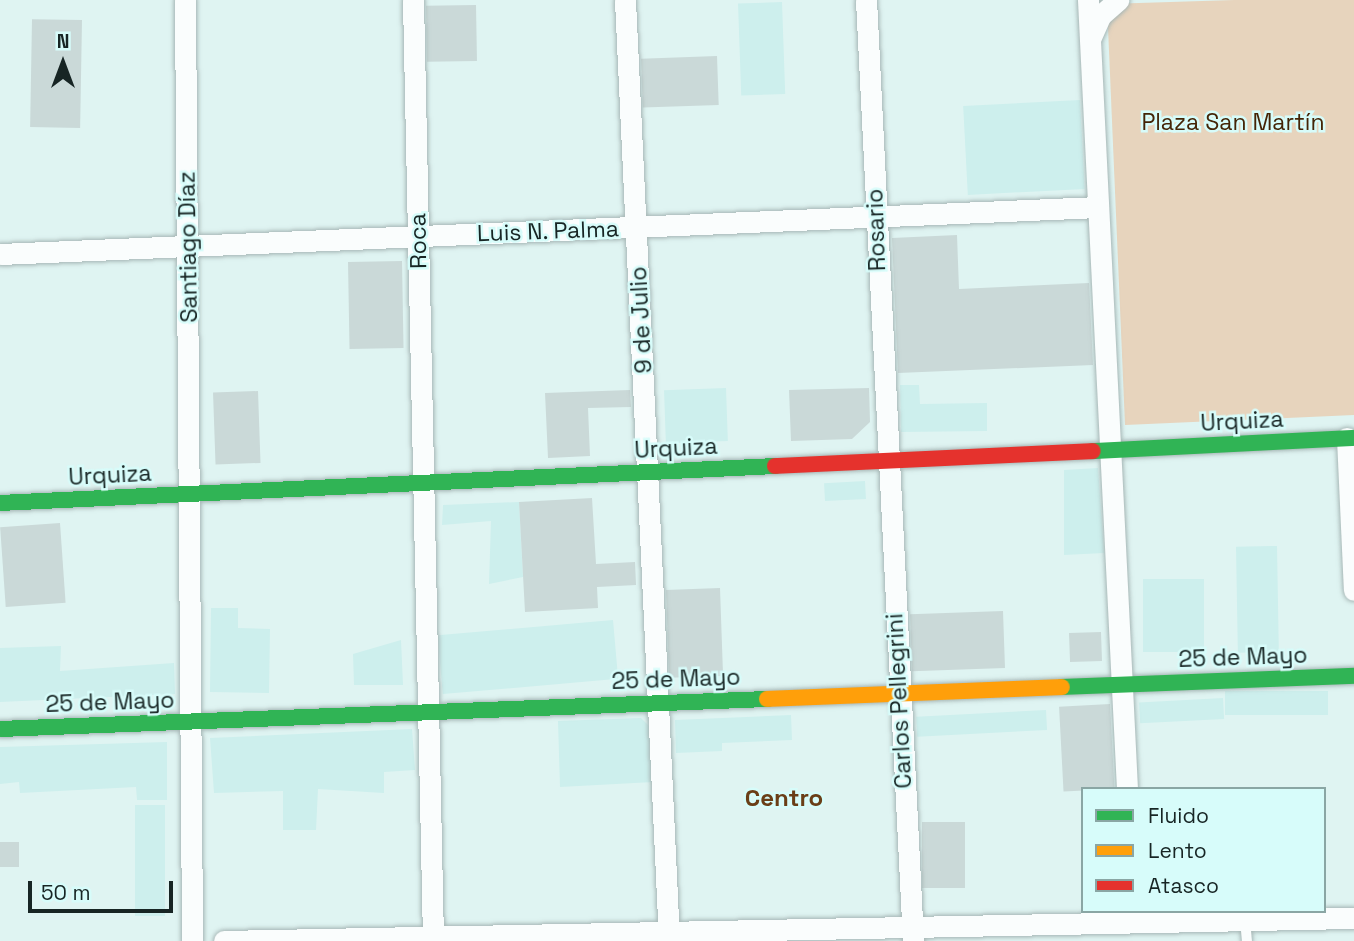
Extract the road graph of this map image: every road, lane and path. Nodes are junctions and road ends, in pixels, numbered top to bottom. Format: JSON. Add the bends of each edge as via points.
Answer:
{"nodes":[{"id":1,"x":185,"y":0,"type":"edge"},
{"id":2,"x":413,"y":0,"type":"edge"},
{"id":3,"x":625,"y":0,"type":"edge"},
{"id":4,"x":866,"y":0,"type":"edge"},
{"id":5,"x":1088,"y":0,"type":"edge"},
{"id":6,"x":1118,"y":0,"type":"edge"},
{"id":7,"x":1090,"y":39,"type":"junction"},
{"id":8,"x":1097,"y":207,"type":"junction"},
{"id":9,"x":875,"y":217,"type":"junction"},
{"id":10,"x":636,"y":227,"type":"junction"},
{"id":11,"x":418,"y":236,"type":"junction"},
{"id":12,"x":188,"y":246,"type":"junction"},
{"id":13,"x":0,"y":254,"type":"edge"},
{"id":14,"x":1350,"y":438,"type":"edge"},
{"id":15,"x":1108,"y":450,"type":"junction"},
{"id":16,"x":886,"y":461,"type":"junction"},
{"id":17,"x":649,"y":472,"type":"junction"},
{"id":18,"x":422,"y":483,"type":"junction"},
{"id":19,"x":191,"y":494,"type":"junction"},
{"id":20,"x":0,"y":503,"type":"edge"},
{"id":21,"x":1354,"y":590,"type":"edge"},
{"id":22,"x":1354,"y":676,"type":"edge"},
{"id":23,"x":1120,"y":685,"type":"junction"},
{"id":24,"x":899,"y":693,"type":"junction"},
{"id":25,"x":660,"y":703,"type":"junction"},
{"id":26,"x":425,"y":712,"type":"junction"},
{"id":27,"x":193,"y":721,"type":"junction"},
{"id":28,"x":0,"y":729,"type":"edge"},
{"id":29,"x":1127,"y":787,"type":"edge"},
{"id":30,"x":1136,"y":915,"type":"edge"},
{"id":31,"x":1354,"y":918,"type":"edge"},
{"id":32,"x":1245,"y":919,"type":"junction"},
{"id":33,"x":912,"y":933,"type":"edge"},
{"id":34,"x":669,"y":936,"type":"edge"},
{"id":35,"x":434,"y":937,"type":"edge"},
{"id":36,"x":192,"y":941,"type":"edge"},
{"id":37,"x":224,"y":941,"type":"edge"},
{"id":38,"x":1137,"y":941,"type":"edge"},
{"id":39,"x":1247,"y":941,"type":"edge"}],
"edges":[{"from":1,"to":12,"type":"street","name":"Santiago Díaz"},
{"from":2,"to":11,"type":"street","name":"Roca"},
{"from":3,"to":10,"type":"street","name":"9 de Julio"},
{"from":4,"to":9,"type":"street","name":"Rosario"},
{"from":5,"to":7,"type":"street"},
{"from":6,"to":7,"type":"street","via":[[1101,15]]},
{"from":7,"to":8,"type":"street"},
{"from":8,"to":9,"type":"street","name":"Luis N. Palma"},
{"from":8,"to":15,"type":"street"},
{"from":9,"to":10,"type":"street","name":"Luis N. Palma"},
{"from":9,"to":16,"type":"street","name":"Rosario"},
{"from":10,"to":11,"type":"street","name":"Luis N. Palma"},
{"from":10,"to":17,"type":"street","name":"9 de Julio"},
{"from":11,"to":12,"type":"street","name":"Luis N. Palma"},
{"from":11,"to":18,"type":"street","name":"Roca"},
{"from":12,"to":13,"type":"street","name":"Luis N. Palma"},
{"from":12,"to":19,"type":"street","name":"Santiago Díaz"},
{"from":14,"to":15,"type":"street","name":"Urquiza"},
{"from":14,"to":21,"type":"street"},
{"from":15,"to":16,"type":"street","name":"Urquiza"},
{"from":15,"to":23,"type":"street"},
{"from":16,"to":17,"type":"street","name":"Urquiza"},
{"from":16,"to":24,"type":"street","name":"Carlos Pellegrini"},
{"from":17,"to":18,"type":"street","name":"Urquiza"},
{"from":17,"to":25,"type":"street","name":"9 de Julio"},
{"from":18,"to":19,"type":"street","name":"Urquiza"},
{"from":18,"to":26,"type":"street","name":"Roca"},
{"from":19,"to":20,"type":"street","name":"Urquiza"},
{"from":19,"to":27,"type":"street","name":"Santiago Díaz"},
{"from":22,"to":23,"type":"street","name":"25 de Mayo"},
{"from":23,"to":24,"type":"street","name":"25 de Mayo"},
{"from":23,"to":29,"type":"street"},
{"from":24,"to":25,"type":"street","name":"25 de Mayo"},
{"from":24,"to":33,"type":"street","name":"Carlos Pellegrini"},
{"from":25,"to":26,"type":"street","name":"25 de Mayo"},
{"from":25,"to":34,"type":"street","name":"9 de Julio"},
{"from":26,"to":27,"type":"street","name":"25 de Mayo"},
{"from":26,"to":35,"type":"street","name":"Roca"},
{"from":27,"to":28,"type":"street","name":"25 de Mayo"},
{"from":27,"to":36,"type":"street","name":"Santiago Díaz"},
{"from":30,"to":32,"type":"street"},
{"from":30,"to":33,"type":"street"},
{"from":30,"to":38,"type":"street"},
{"from":31,"to":32,"type":"street"},
{"from":32,"to":39,"type":"lane"},
{"from":33,"to":34,"type":"street"},
{"from":34,"to":35,"type":"street"},
{"from":35,"to":37,"type":"street"}]}
